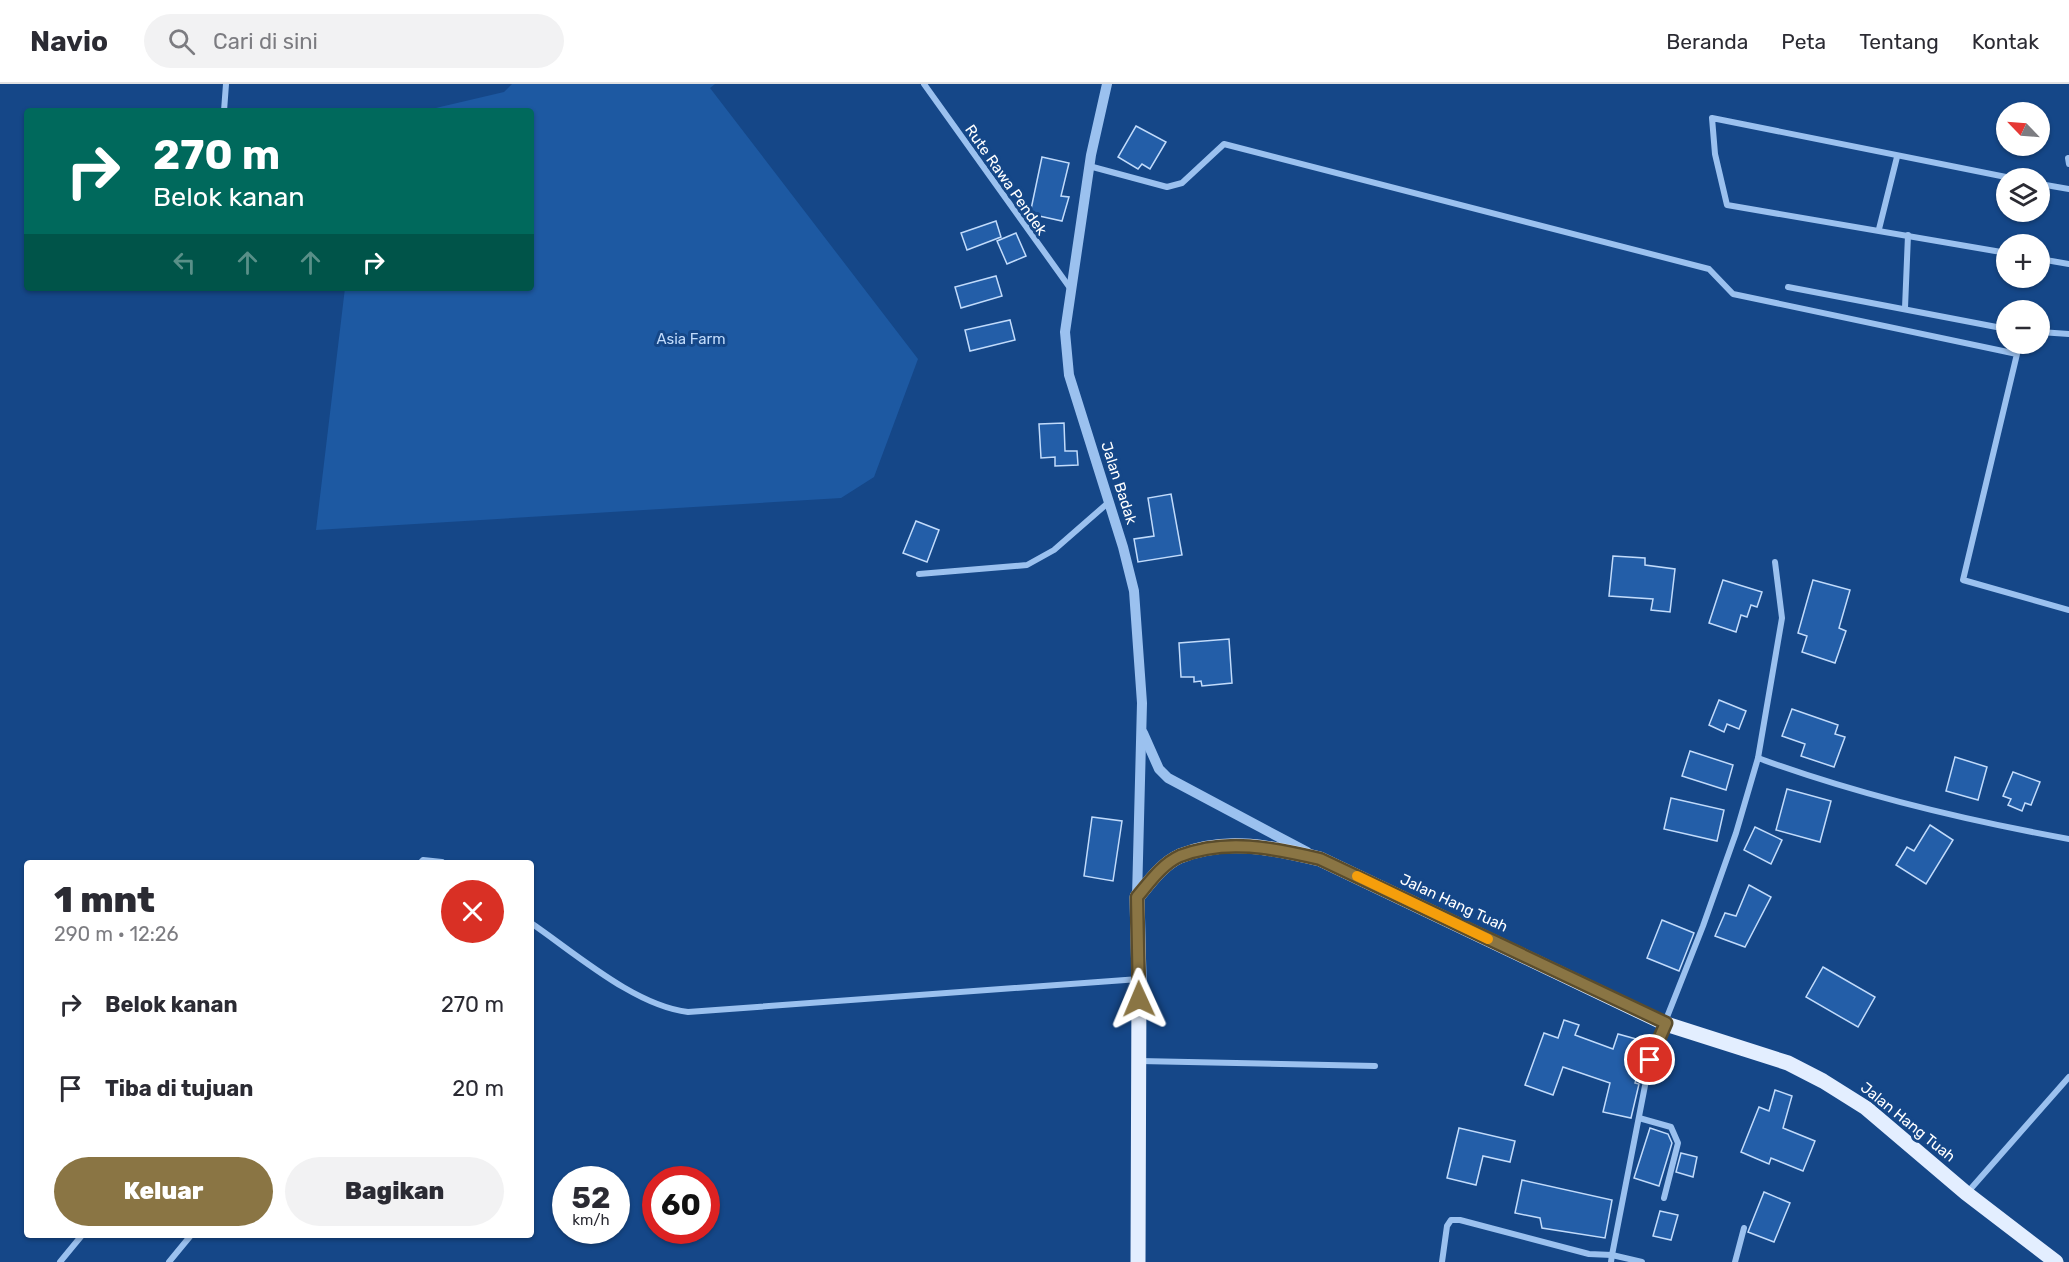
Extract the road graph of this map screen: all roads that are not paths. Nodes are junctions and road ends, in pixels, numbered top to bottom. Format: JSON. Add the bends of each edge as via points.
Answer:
{"nodes":[{"id":1,"x":226,"y":84,"type":"edge"},
{"id":2,"x":924,"y":84,"type":"edge"},
{"id":3,"x":1107,"y":84,"type":"edge"},
{"id":4,"x":224,"y":108,"type":"edge"},
{"id":5,"x":1897,"y":158,"type":"junction"},
{"id":6,"x":1089,"y":166,"type":"junction"},
{"id":7,"x":1996,"y":175,"type":"edge"},
{"id":8,"x":2050,"y":186,"type":"edge"},
{"id":9,"x":2069,"y":189,"type":"edge"},
{"id":10,"x":1879,"y":229,"type":"junction"},
{"id":11,"x":1908,"y":235,"type":"junction"},
{"id":12,"x":1996,"y":251,"type":"edge"},
{"id":13,"x":2050,"y":261,"type":"edge"},
{"id":14,"x":2069,"y":264,"type":"edge"},
{"id":15,"x":1788,"y":287,"type":"dead end"},
{"id":16,"x":1070,"y":288,"type":"junction"},
{"id":17,"x":1905,"y":308,"type":"junction"},
{"id":18,"x":1996,"y":327,"type":"edge"},
{"id":19,"x":2050,"y":333,"type":"edge"},
{"id":20,"x":2069,"y":334,"type":"edge"},
{"id":21,"x":1109,"y":502,"type":"junction"},
{"id":22,"x":1775,"y":562,"type":"dead end"},
{"id":23,"x":919,"y":574,"type":"dead end"},
{"id":24,"x":2069,"y":610,"type":"edge"},
{"id":25,"x":1142,"y":730,"type":"junction"},
{"id":26,"x":1758,"y":758,"type":"junction"},
{"id":27,"x":2069,"y":839,"type":"edge"},
{"id":28,"x":1320,"y":859,"type":"junction"},
{"id":29,"x":1137,"y":897,"type":"junction"},
{"id":30,"x":534,"y":925,"type":"edge"},
{"id":31,"x":1139,"y":979,"type":"junction"},
{"id":32,"x":1666,"y":1023,"type":"junction"},
{"id":33,"x":1140,"y":1060,"type":"junction"},
{"id":34,"x":1375,"y":1066,"type":"dead end"},
{"id":35,"x":2069,"y":1077,"type":"edge"},
{"id":36,"x":1639,"y":1118,"type":"junction"},
{"id":37,"x":1966,"y":1193,"type":"junction"},
{"id":38,"x":1664,"y":1198,"type":"dead end"},
{"id":39,"x":1744,"y":1228,"type":"dead end"},
{"id":40,"x":80,"y":1238,"type":"edge"},
{"id":41,"x":189,"y":1238,"type":"edge"},
{"id":42,"x":1612,"y":1259,"type":"edge"},
{"id":43,"x":60,"y":1262,"type":"edge"},
{"id":44,"x":170,"y":1262,"type":"edge"},
{"id":45,"x":1138,"y":1262,"type":"edge"},
{"id":46,"x":1442,"y":1262,"type":"edge"},
{"id":47,"x":1642,"y":1262,"type":"edge"},
{"id":48,"x":1735,"y":1262,"type":"edge"},
{"id":49,"x":2056,"y":1262,"type":"edge"}],
"edges":[{"from":1,"to":4,"type":"street"},
{"from":2,"to":16,"type":"street","name":"Rute Rawa Pendek"},
{"from":3,"to":6,"type":"street","name":"Jalan Badak"},
{"from":5,"to":7,"type":"street"},
{"from":5,"to":10,"type":"street"},
{"from":5,"to":10,"type":"street","via":[[1713,118],[1715,153],[1727,205]]},
{"from":6,"to":16,"type":"street","name":"Jalan Badak"},
{"from":6,"to":24,"type":"street","via":[[1167,187],[1182,183],[1224,144],[1709,269],[1733,294],[2017,354],[1963,580]]},
{"from":8,"to":9,"type":"street"},
{"from":10,"to":11,"type":"street"},
{"from":11,"to":12,"type":"street"},
{"from":11,"to":17,"type":"street"},
{"from":13,"to":14,"type":"street"},
{"from":15,"to":17,"type":"street"},
{"from":16,"to":21,"type":"street","name":"Jalan Badak","via":[[1065,332],[1069,375]]},
{"from":17,"to":18,"type":"street"},
{"from":19,"to":20,"type":"street"},
{"from":21,"to":23,"type":"street","via":[[1054,550],[1027,565]]},
{"from":21,"to":25,"type":"street","name":"Jalan Badak","via":[[1134,591]]},
{"from":22,"to":26,"type":"street","via":[[1782,618]]},
{"from":25,"to":28,"type":"street","via":[[1159,769],[1168,778]]},
{"from":25,"to":29,"type":"street","name":"Jalan Badak"},
{"from":26,"to":27,"type":"street","via":[[1882,797],[2001,827]]},
{"from":26,"to":32,"type":"street","via":[[1737,833]]},
{"from":28,"to":29,"type":"main road","name":"Jalan Hang Tuah","via":[[1274,848],[1230,844],[1179,857]]},
{"from":28,"to":32,"type":"main road","name":"Jalan Hang Tuah"},
{"from":29,"to":31,"type":"main road"},
{"from":30,"to":31,"type":"street","via":[[617,982],[667,1010],[688,1012]]},
{"from":31,"to":33,"type":"main road"},
{"from":32,"to":36,"type":"street","via":[[1650,1060]]},
{"from":32,"to":37,"type":"main road","name":"Jalan Hang Tuah","via":[[1788,1063],[1823,1081],[1866,1108]]},
{"from":33,"to":34,"type":"street"},
{"from":33,"to":45,"type":"main road"},
{"from":35,"to":37,"type":"street"},
{"from":36,"to":38,"type":"street","via":[[1671,1127],[1678,1143]]},
{"from":36,"to":42,"type":"street"},
{"from":37,"to":49,"type":"main road","name":"Jalan Hang Tuah"},
{"from":39,"to":48,"type":"street"},
{"from":40,"to":43,"type":"street"},
{"from":41,"to":44,"type":"street"},
{"from":42,"to":46,"type":"street","via":[[1460,1220],[1446,1226]]},
{"from":42,"to":47,"type":"street"}]}
